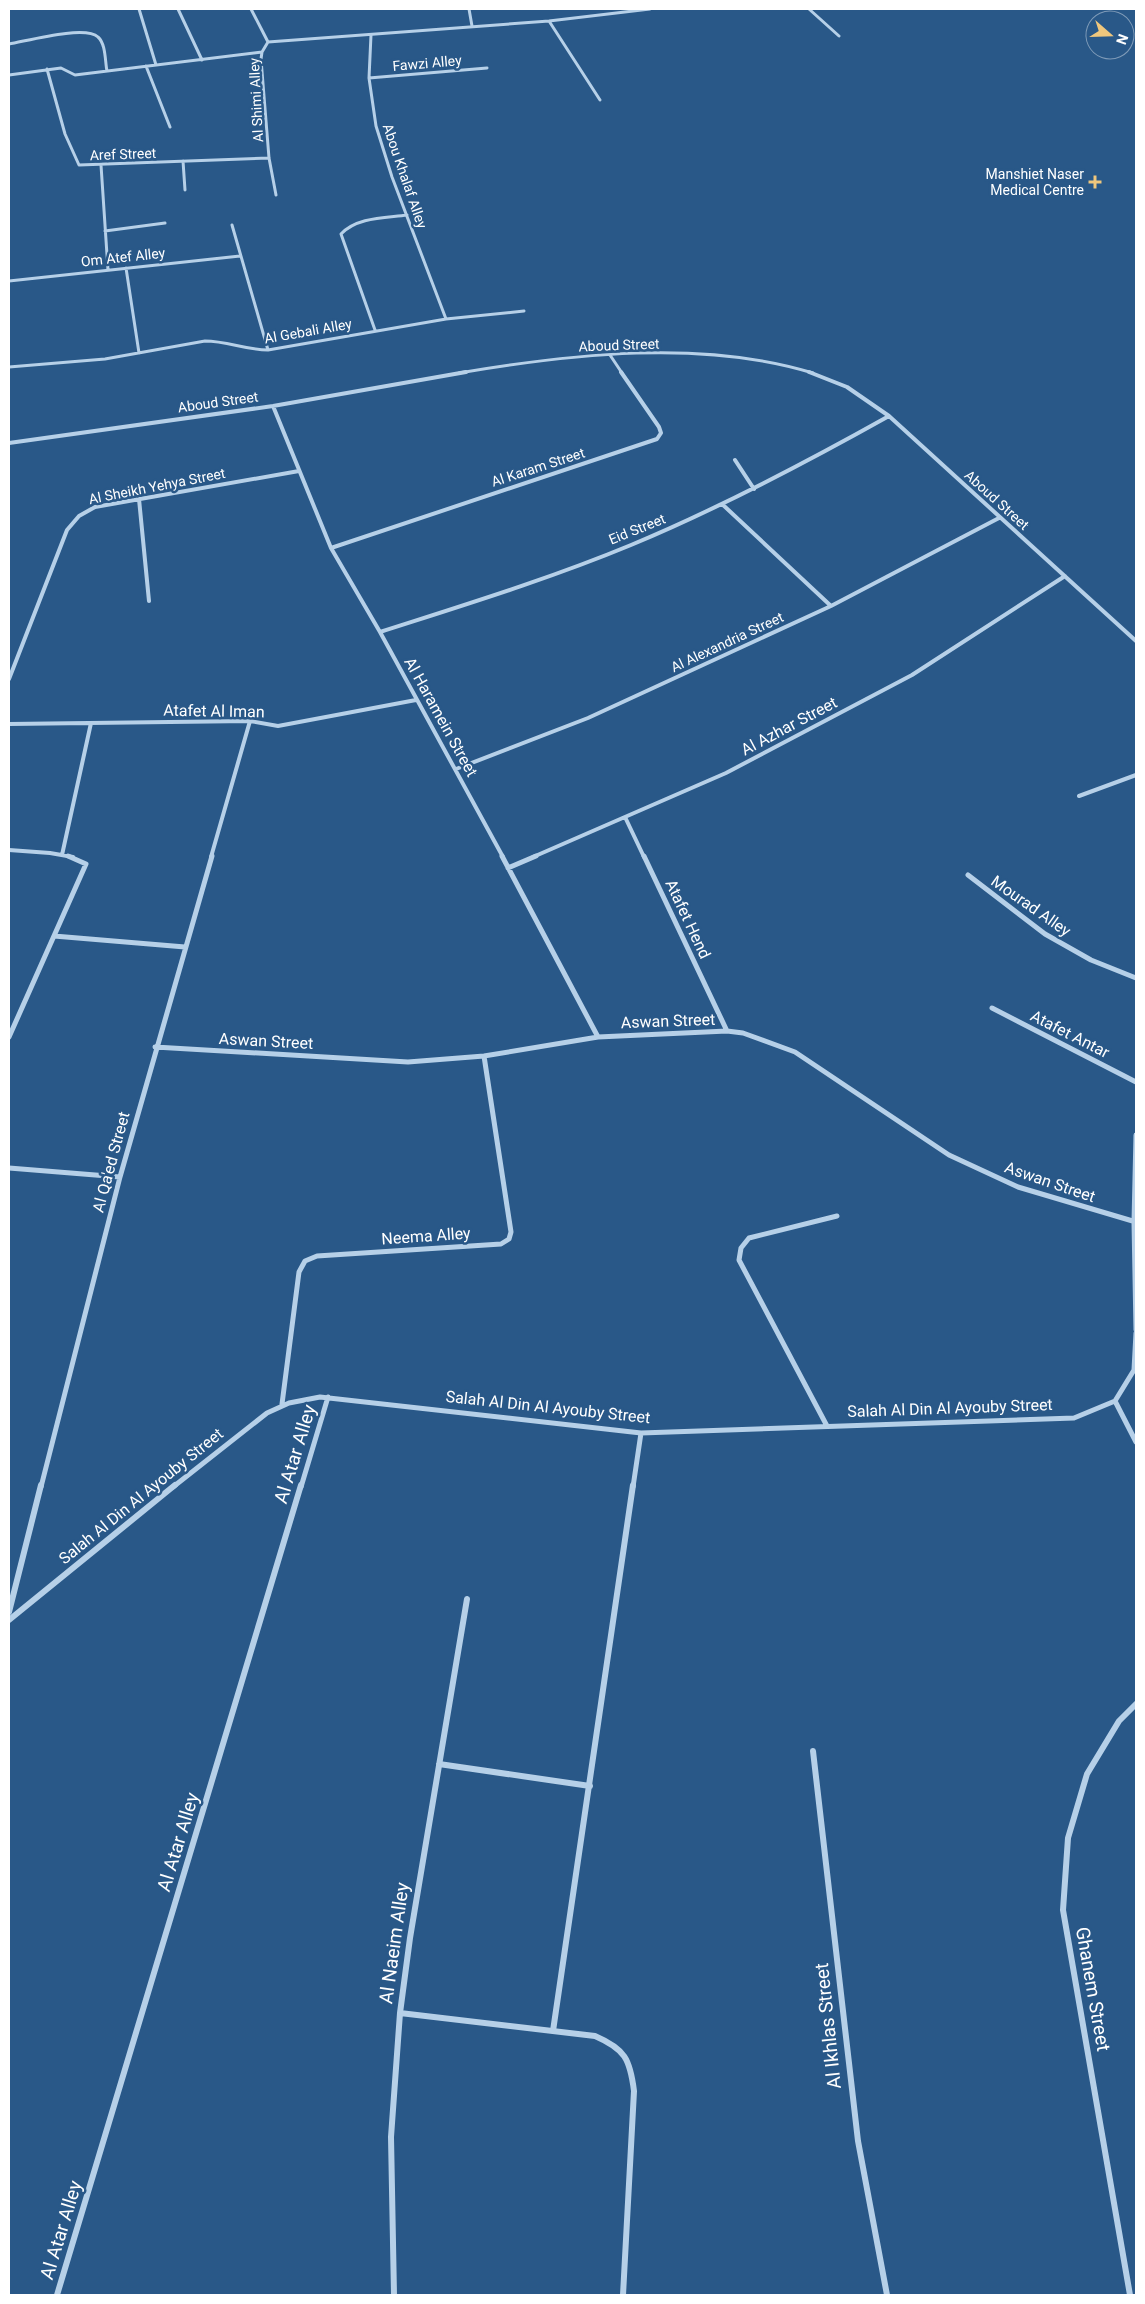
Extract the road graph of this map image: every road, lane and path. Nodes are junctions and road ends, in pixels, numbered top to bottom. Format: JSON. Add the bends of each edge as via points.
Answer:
{"nodes":[{"id":1,"x":139,"y":9,"type":"edge"},
{"id":2,"x":178,"y":9,"type":"edge"},
{"id":3,"x":251,"y":9,"type":"edge"},
{"id":4,"x":469,"y":9,"type":"edge"},
{"id":5,"x":650,"y":9,"type":"edge"},
{"id":6,"x":809,"y":9,"type":"edge"},
{"id":7,"x":550,"y":21,"type":"junction"},
{"id":8,"x":472,"y":26,"type":"junction"},
{"id":9,"x":371,"y":35,"type":"junction"},
{"id":10,"x":839,"y":36,"type":"dead end"},
{"id":11,"x":268,"y":42,"type":"junction"},
{"id":12,"x":9,"y":44,"type":"edge"},
{"id":13,"x":262,"y":52,"type":"junction"},
{"id":14,"x":202,"y":60,"type":"junction"},
{"id":15,"x":156,"y":65,"type":"junction"},
{"id":16,"x":146,"y":66,"type":"junction"},
{"id":17,"x":487,"y":68,"type":"dead end"},
{"id":18,"x":48,"y":69,"type":"junction"},
{"id":19,"x":106,"y":71,"type":"junction"},
{"id":20,"x":9,"y":75,"type":"edge"},
{"id":21,"x":369,"y":78,"type":"junction"},
{"id":22,"x":600,"y":100,"type":"dead end"},
{"id":23,"x":170,"y":127,"type":"dead end"},
{"id":24,"x":269,"y":158,"type":"junction"},
{"id":25,"x":182,"y":161,"type":"junction"},
{"id":26,"x":101,"y":165,"type":"junction"},
{"id":27,"x":184,"y":190,"type":"dead end"},
{"id":28,"x":276,"y":195,"type":"dead end"},
{"id":29,"x":406,"y":215,"type":"junction"},
{"id":30,"x":165,"y":223,"type":"dead end"},
{"id":31,"x":232,"y":224,"type":"dead end"},
{"id":32,"x":106,"y":231,"type":"junction"},
{"id":33,"x":240,"y":256,"type":"junction"},
{"id":34,"x":126,"y":268,"type":"junction"},
{"id":35,"x":108,"y":270,"type":"junction"},
{"id":36,"x":9,"y":281,"type":"edge"},
{"id":37,"x":524,"y":311,"type":"dead end"},
{"id":38,"x":446,"y":319,"type":"junction"},
{"id":39,"x":375,"y":330,"type":"junction"},
{"id":40,"x":268,"y":350,"type":"junction"},
{"id":41,"x":139,"y":353,"type":"junction"},
{"id":42,"x":610,"y":355,"type":"junction"},
{"id":43,"x":9,"y":367,"type":"edge"},
{"id":44,"x":273,"y":406,"type":"junction"},
{"id":45,"x":888,"y":416,"type":"junction"},
{"id":46,"x":9,"y":443,"type":"edge"},
{"id":47,"x":735,"y":460,"type":"dead end"},
{"id":48,"x":298,"y":471,"type":"junction"},
{"id":49,"x":754,"y":488,"type":"junction"},
{"id":50,"x":139,"y":499,"type":"junction"},
{"id":51,"x":722,"y":504,"type":"junction"},
{"id":52,"x":999,"y":518,"type":"junction"},
{"id":53,"x":331,"y":548,"type":"junction"},
{"id":54,"x":1065,"y":576,"type":"junction"},
{"id":55,"x":149,"y":600,"type":"dead end"},
{"id":56,"x":830,"y":606,"type":"junction"},
{"id":57,"x":380,"y":632,"type":"junction"},
{"id":58,"x":1136,"y":641,"type":"edge"},
{"id":59,"x":9,"y":679,"type":"edge"},
{"id":60,"x":416,"y":700,"type":"junction"},
{"id":61,"x":250,"y":721,"type":"junction"},
{"id":62,"x":91,"y":723,"type":"junction"},
{"id":63,"x":9,"y":724,"type":"edge"},
{"id":64,"x":456,"y":769,"type":"junction"},
{"id":65,"x":1136,"y":775,"type":"edge"},
{"id":66,"x":1079,"y":796,"type":"dead end"},
{"id":67,"x":625,"y":817,"type":"junction"},
{"id":68,"x":9,"y":850,"type":"edge"},
{"id":69,"x":62,"y":855,"type":"junction"},
{"id":70,"x":508,"y":868,"type":"junction"},
{"id":71,"x":968,"y":875,"type":"dead end"},
{"id":72,"x":54,"y":936,"type":"junction"},
{"id":73,"x":185,"y":947,"type":"junction"},
{"id":74,"x":1136,"y":978,"type":"edge"},
{"id":75,"x":992,"y":1008,"type":"dead end"},
{"id":76,"x":727,"y":1031,"type":"junction"},
{"id":77,"x":9,"y":1037,"type":"edge"},
{"id":78,"x":598,"y":1037,"type":"junction"},
{"id":79,"x":155,"y":1047,"type":"junction"},
{"id":80,"x":484,"y":1056,"type":"junction"},
{"id":81,"x":1136,"y":1082,"type":"edge"},
{"id":82,"x":1136,"y":1135,"type":"edge"},
{"id":83,"x":9,"y":1168,"type":"edge"},
{"id":84,"x":120,"y":1177,"type":"junction"},
{"id":85,"x":837,"y":1216,"type":"dead end"},
{"id":86,"x":1135,"y":1222,"type":"edge"},
{"id":87,"x":1136,"y":1332,"type":"edge"},
{"id":88,"x":328,"y":1397,"type":"junction"},
{"id":89,"x":1114,"y":1401,"type":"junction"},
{"id":90,"x":282,"y":1404,"type":"junction"},
{"id":91,"x":827,"y":1426,"type":"junction"},
{"id":92,"x":641,"y":1433,"type":"junction"},
{"id":93,"x":1136,"y":1442,"type":"edge"},
{"id":94,"x":467,"y":1599,"type":"dead end"},
{"id":95,"x":9,"y":1612,"type":"edge"},
{"id":96,"x":9,"y":1620,"type":"edge"},
{"id":97,"x":1136,"y":1704,"type":"edge"},
{"id":98,"x":813,"y":1751,"type":"dead end"},
{"id":99,"x":439,"y":1764,"type":"junction"},
{"id":100,"x":590,"y":1786,"type":"junction"},
{"id":101,"x":400,"y":2013,"type":"junction"},
{"id":102,"x":553,"y":2031,"type":"junction"},
{"id":103,"x":56,"y":2295,"type":"edge"},
{"id":104,"x":394,"y":2295,"type":"edge"},
{"id":105,"x":623,"y":2295,"type":"edge"},
{"id":106,"x":887,"y":2295,"type":"edge"},
{"id":107,"x":1130,"y":2295,"type":"edge"}],
"edges":[{"from":1,"to":15,"type":"street"},
{"from":2,"to":14,"type":"street"},
{"from":3,"to":11,"type":"street","name":"Al Shimi Alley"},
{"from":4,"to":8,"type":"street"},
{"from":5,"to":7,"type":"street"},
{"from":6,"to":10,"type":"street"},
{"from":7,"to":8,"type":"street"},
{"from":7,"to":22,"type":"street"},
{"from":8,"to":9,"type":"street"},
{"from":9,"to":11,"type":"street"},
{"from":9,"to":21,"type":"street","name":"Abou Khalaf Alley"},
{"from":11,"to":13,"type":"street","name":"Al Shimi Alley"},
{"from":12,"to":19,"type":"street","via":[[77,33],[95,34],[100,38]]},
{"from":13,"to":14,"type":"street"},
{"from":13,"to":24,"type":"street","name":"Al Shimi Alley"},
{"from":14,"to":15,"type":"street"},
{"from":15,"to":16,"type":"street"},
{"from":16,"to":19,"type":"street"},
{"from":16,"to":23,"type":"street"},
{"from":17,"to":21,"type":"street","name":"Fawzi Alley"},
{"from":18,"to":19,"type":"street","via":[[61,68],[75,75]]},
{"from":18,"to":20,"type":"street"},
{"from":18,"to":26,"type":"street","name":"Aref Street","via":[[75,161]]},
{"from":21,"to":29,"type":"street","name":"Abou Khalaf Alley","via":[[376,126]]},
{"from":24,"to":25,"type":"street","name":"Aref Street"},
{"from":24,"to":28,"type":"street","name":"Al Shimi Alley"},
{"from":25,"to":26,"type":"street","name":"Aref Street"},
{"from":25,"to":27,"type":"street"},
{"from":26,"to":32,"type":"street"},
{"from":29,"to":38,"type":"street","name":"Abou Khalaf Alley"},
{"from":29,"to":39,"type":"street","via":[[353,224],[341,234]]},
{"from":30,"to":32,"type":"street"},
{"from":31,"to":33,"type":"street"},
{"from":32,"to":35,"type":"street"},
{"from":33,"to":34,"type":"street","name":"Om Atef Alley"},
{"from":33,"to":40,"type":"street"},
{"from":34,"to":35,"type":"street","name":"Om Atef Alley"},
{"from":34,"to":41,"type":"street"},
{"from":35,"to":36,"type":"street","name":"Om Atef Alley"},
{"from":37,"to":38,"type":"street","name":"Al Gebali Alley"},
{"from":38,"to":39,"type":"street","name":"Al Gebali Alley"},
{"from":39,"to":40,"type":"street","name":"Al Gebali Alley"},
{"from":40,"to":41,"type":"street","name":"Al Gebali Alley","via":[[253,351],[229,343],[203,341]]},
{"from":41,"to":43,"type":"street","name":"Al Gebali Alley","via":[[91,361]]},
{"from":42,"to":44,"type":"street","name":"Aboud Street","via":[[490,366]]},
{"from":42,"to":45,"type":"street","name":"Aboud Street","via":[[713,354],[768,361],[820,375],[866,398]]},
{"from":42,"to":53,"type":"street","name":"Al Karam Street","via":[[659,427],[661,433],[657,439]]},
{"from":44,"to":46,"type":"street","name":"Aboud Street"},
{"from":44,"to":48,"type":"street","name":"Al Haramein Street"},
{"from":45,"to":49,"type":"street","name":"Eid Street"},
{"from":45,"to":52,"type":"street","name":"Aboud Street"},
{"from":47,"to":49,"type":"street"},
{"from":48,"to":50,"type":"street","name":"Al Sheikh Yehya Street"},
{"from":48,"to":53,"type":"street","name":"Al Haramein Street"},
{"from":49,"to":51,"type":"street","name":"Eid Street"},
{"from":50,"to":55,"type":"street"},
{"from":50,"to":59,"type":"street","name":"Al Sheikh Yehya Street","via":[[96,507],[72,520]]},
{"from":51,"to":56,"type":"street"},
{"from":51,"to":57,"type":"street","name":"Eid Street","via":[[530,584]]},
{"from":52,"to":54,"type":"street","name":"Aboud Street"},
{"from":52,"to":56,"type":"street","name":"Al Alexandria Street"},
{"from":53,"to":57,"type":"street","name":"Al Haramein Street"},
{"from":54,"to":58,"type":"street","name":"Aboud Street"},
{"from":54,"to":67,"type":"street","name":"Al Azhar Street","via":[[912,675],[726,773]]},
{"from":56,"to":64,"type":"street","name":"Al Alexandria Street","via":[[588,718]]},
{"from":57,"to":60,"type":"street","name":"Al Haramein Street"},
{"from":60,"to":61,"type":"street","name":"Atafet Al Iman","via":[[293,725]]},
{"from":60,"to":64,"type":"street","name":"Al Haramein Street"},
{"from":61,"to":62,"type":"street","name":"Atafet Al Iman"},
{"from":61,"to":73,"type":"street","name":"Al Qa'ed Street"},
{"from":62,"to":63,"type":"street","name":"Atafet Al Iman"},
{"from":62,"to":69,"type":"street"},
{"from":64,"to":70,"type":"street","name":"Al Haramein Street"},
{"from":65,"to":66,"type":"street"},
{"from":67,"to":70,"type":"street","name":"Al Azhar Street"},
{"from":67,"to":76,"type":"street","name":"Atafet Hend"},
{"from":68,"to":69,"type":"street"},
{"from":69,"to":72,"type":"street","via":[[81,859],[86,864]]},
{"from":70,"to":78,"type":"street","name":"Al Haramein Street"},
{"from":71,"to":74,"type":"street","name":"Mourad Alley","via":[[1045,934],[1091,960]]},
{"from":72,"to":73,"type":"street"},
{"from":72,"to":77,"type":"street"},
{"from":73,"to":79,"type":"street","name":"Al Qa'ed Street"},
{"from":75,"to":81,"type":"street","name":"Atafet Antar"},
{"from":76,"to":78,"type":"street","name":"Aswan Street"},
{"from":76,"to":86,"type":"street","name":"Aswan Street","via":[[743,1033],[795,1052],[949,1155],[1018,1187]]},
{"from":78,"to":80,"type":"street","name":"Aswan Street"},
{"from":79,"to":80,"type":"street","name":"Aswan Street","via":[[408,1062]]},
{"from":79,"to":84,"type":"street","name":"Al Qa'ed Street"},
{"from":80,"to":90,"type":"street","name":"Neema Alley","via":[[512,1232],[509,1239],[501,1244],[317,1256],[305,1261],[299,1272]]},
{"from":82,"to":86,"type":"street"},
{"from":83,"to":84,"type":"street"},
{"from":84,"to":95,"type":"street","name":"Al Qa'ed Street"},
{"from":85,"to":91,"type":"street","via":[[749,1238],[741,1248],[739,1260]]},
{"from":86,"to":87,"type":"street"},
{"from":87,"to":89,"type":"street","via":[[1134,1370]]},
{"from":88,"to":90,"type":"street","name":"Salah Al Din Al Ayouby Street"},
{"from":88,"to":92,"type":"street","name":"Salah Al Din Al Ayouby Street"},
{"from":88,"to":103,"type":"street","name":"Al Atar Alley"},
{"from":89,"to":91,"type":"street","name":"Salah Al Din Al Ayouby Street","via":[[1074,1418]]},
{"from":89,"to":93,"type":"street"},
{"from":90,"to":96,"type":"street","name":"Salah Al Din Al Ayouby Street","via":[[155,1501]]},
{"from":91,"to":92,"type":"street","name":"Salah Al Din Al Ayouby Street"},
{"from":92,"to":100,"type":"street"},
{"from":94,"to":99,"type":"street","name":"Al Naeim Alley"},
{"from":97,"to":107,"type":"street","name":"Ghanem Street","via":[[1119,1721],[1087,1774],[1068,1838],[1063,1910]]},
{"from":98,"to":106,"type":"street","name":"Al Ikhlas Street","via":[[858,2141]]},
{"from":99,"to":100,"type":"street"},
{"from":99,"to":101,"type":"street","name":"Al Naeim Alley"},
{"from":100,"to":102,"type":"street"},
{"from":101,"to":102,"type":"street"},
{"from":101,"to":104,"type":"street","name":"Al Naeim Alley","via":[[391,2137]]},
{"from":102,"to":105,"type":"street","via":[[595,2036],[616,2044],[631,2064],[634,2092]]}]}
